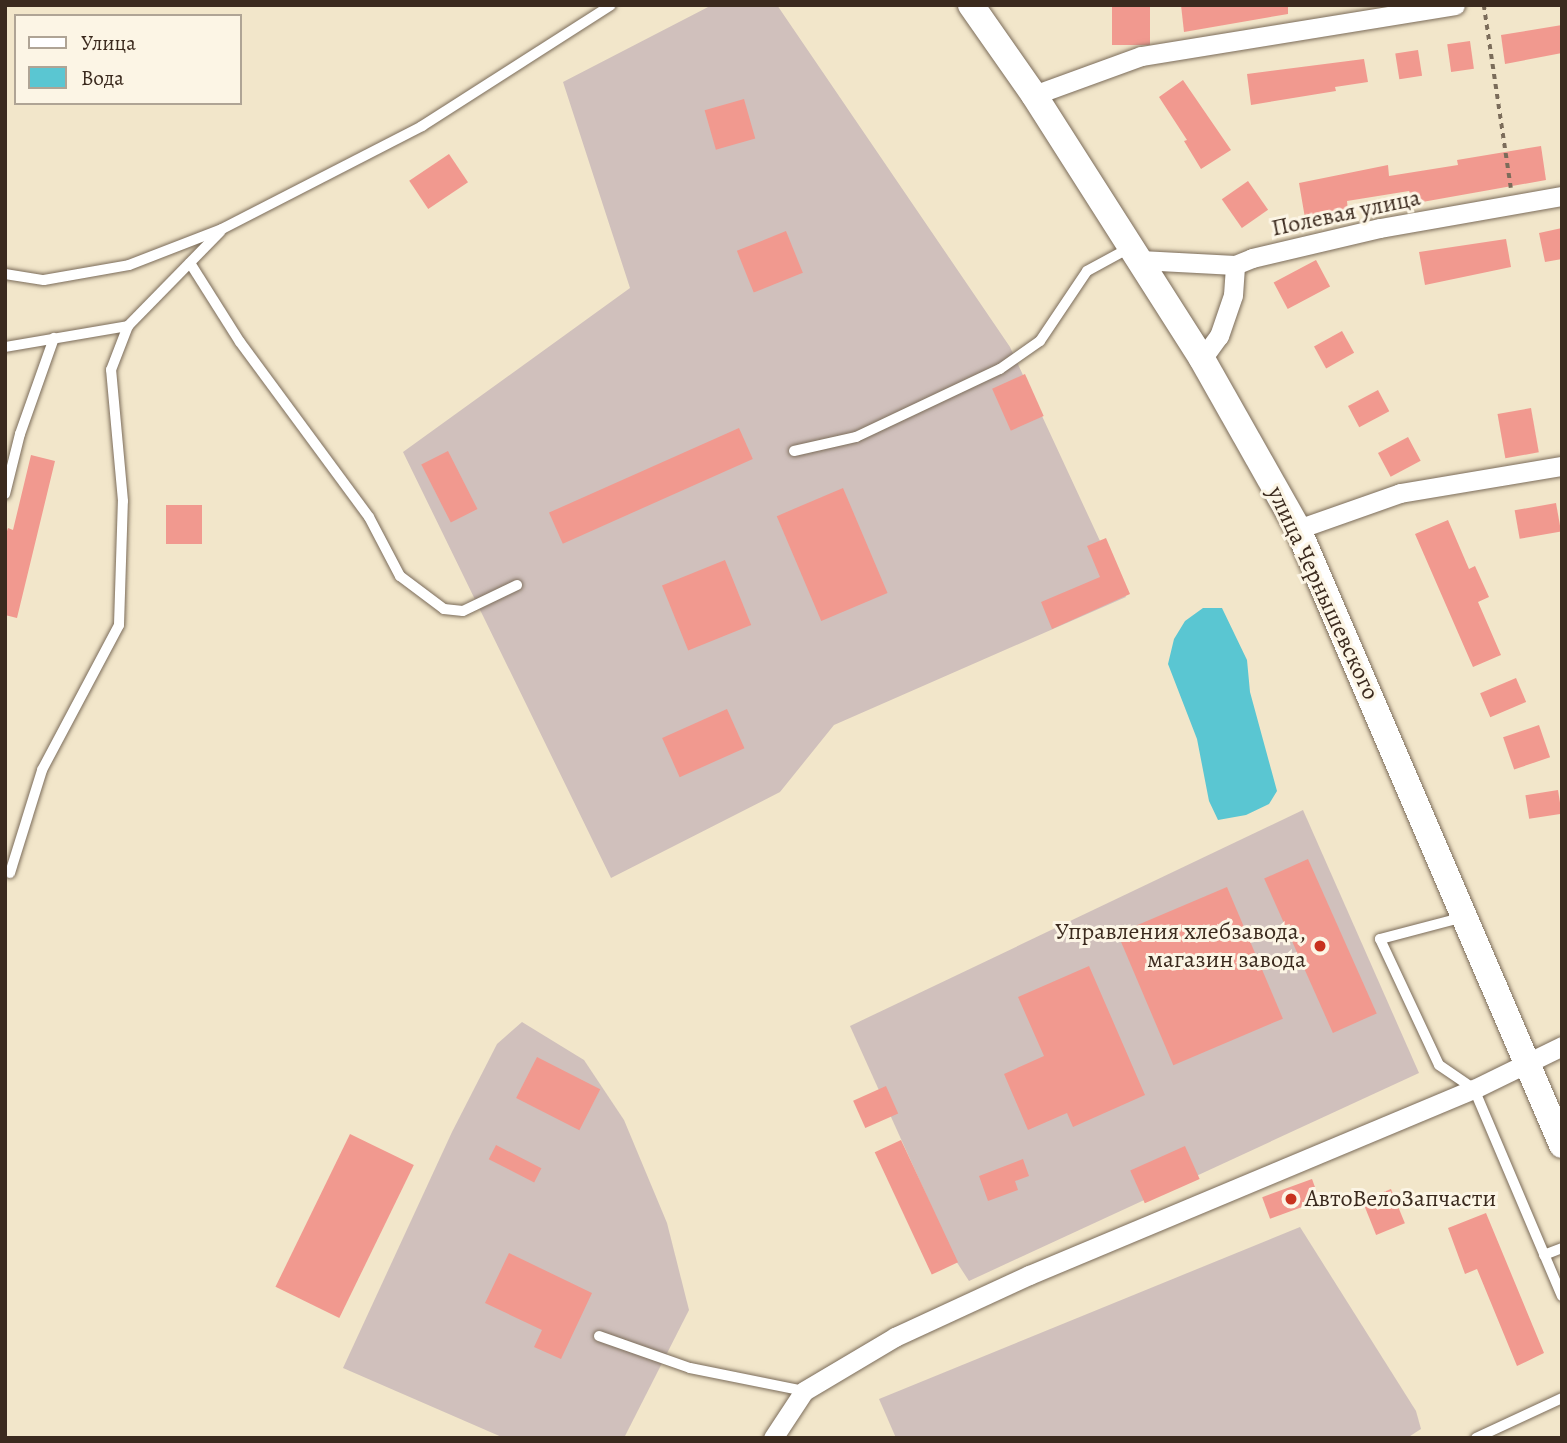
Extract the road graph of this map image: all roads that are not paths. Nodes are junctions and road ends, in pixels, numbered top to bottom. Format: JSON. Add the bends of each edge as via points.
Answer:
{"nodes":[{"id":1,"x":611,"y":5,"type":"edge"},
{"id":2,"x":971,"y":5,"type":"edge"},
{"id":3,"x":1455,"y":5,"type":"edge"},
{"id":4,"x":1034,"y":95,"type":"junction"},
{"id":5,"x":1562,"y":195,"type":"edge"},
{"id":6,"x":222,"y":229,"type":"junction"},
{"id":7,"x":1136,"y":253,"type":"junction"},
{"id":8,"x":190,"y":263,"type":"junction"},
{"id":9,"x":1235,"y":265,"type":"junction"},
{"id":10,"x":5,"y":275,"type":"edge"},
{"id":11,"x":128,"y":326,"type":"junction"},
{"id":12,"x":54,"y":338,"type":"junction"},
{"id":13,"x":5,"y":346,"type":"edge"},
{"id":14,"x":1202,"y":359,"type":"junction"},
{"id":15,"x":794,"y":451,"type":"dead end"},
{"id":16,"x":1562,"y":466,"type":"edge"},
{"id":17,"x":5,"y":494,"type":"edge"},
{"id":18,"x":1298,"y":529,"type":"junction"},
{"id":19,"x":517,"y":585,"type":"dead end"},
{"id":20,"x":10,"y":873,"type":"dead end"},
{"id":21,"x":1464,"y":917,"type":"junction"},
{"id":22,"x":1562,"y":1046,"type":"edge"},
{"id":23,"x":1528,"y":1064,"type":"junction"},
{"id":24,"x":1474,"y":1089,"type":"junction"},
{"id":25,"x":1562,"y":1145,"type":"edge"},
{"id":26,"x":1562,"y":1248,"type":"edge"},
{"id":27,"x":1544,"y":1255,"type":"junction"},
{"id":28,"x":1562,"y":1296,"type":"edge"},
{"id":29,"x":599,"y":1336,"type":"dead end"},
{"id":30,"x":804,"y":1391,"type":"junction"},
{"id":31,"x":1562,"y":1398,"type":"edge"},
{"id":32,"x":772,"y":1438,"type":"edge"},
{"id":33,"x":1476,"y":1438,"type":"edge"}],
"edges":[{"from":1,"to":6,"type":"lane","via":[[422,126]]},
{"from":2,"to":4,"type":"main road","name":"улица Чернышевского"},
{"from":3,"to":4,"type":"street","via":[[1141,56]]},
{"from":4,"to":7,"type":"main road","name":"улица Чернышевского"},
{"from":5,"to":9,"type":"street","name":"Полевая улица","via":[[1380,228]]},
{"from":6,"to":8,"type":"lane"},
{"from":6,"to":10,"type":"lane","via":[[128,265],[44,280]]},
{"from":7,"to":9,"type":"street","name":"Полевая улица"},
{"from":7,"to":14,"type":"main road","name":"улица Чернышевского"},
{"from":7,"to":15,"type":"lane","via":[[1087,271],[1040,341],[1000,369],[856,438]]},
{"from":8,"to":11,"type":"lane"},
{"from":8,"to":19,"type":"lane","via":[[240,342],[369,517],[400,576],[444,609],[463,611]]},
{"from":9,"to":14,"type":"street","via":[[1230,305],[1219,336]]},
{"from":11,"to":12,"type":"lane"},
{"from":11,"to":20,"type":"lane","via":[[111,370],[123,501],[119,625],[42,770]]},
{"from":12,"to":13,"type":"lane"},
{"from":12,"to":17,"type":"lane","via":[[20,434]]},
{"from":14,"to":18,"type":"main road","name":"улица Чернышевского"},
{"from":16,"to":18,"type":"street","via":[[1400,493]]},
{"from":18,"to":21,"type":"main road","name":"улица Чернышевского"},
{"from":21,"to":23,"type":"main road","name":"улица Чернышевского"},
{"from":21,"to":24,"type":"lane","via":[[1380,939],[1439,1065]]},
{"from":22,"to":23,"type":"street"},
{"from":23,"to":24,"type":"street"},
{"from":23,"to":25,"type":"main road","name":"улица Чернышевского"},
{"from":24,"to":27,"type":"lane"},
{"from":24,"to":30,"type":"street","via":[[1029,1275],[895,1337]]},
{"from":26,"to":27,"type":"lane"},
{"from":27,"to":28,"type":"lane"},
{"from":29,"to":30,"type":"lane","via":[[691,1368]]},
{"from":30,"to":32,"type":"street"},
{"from":31,"to":33,"type":"lane"}]}
